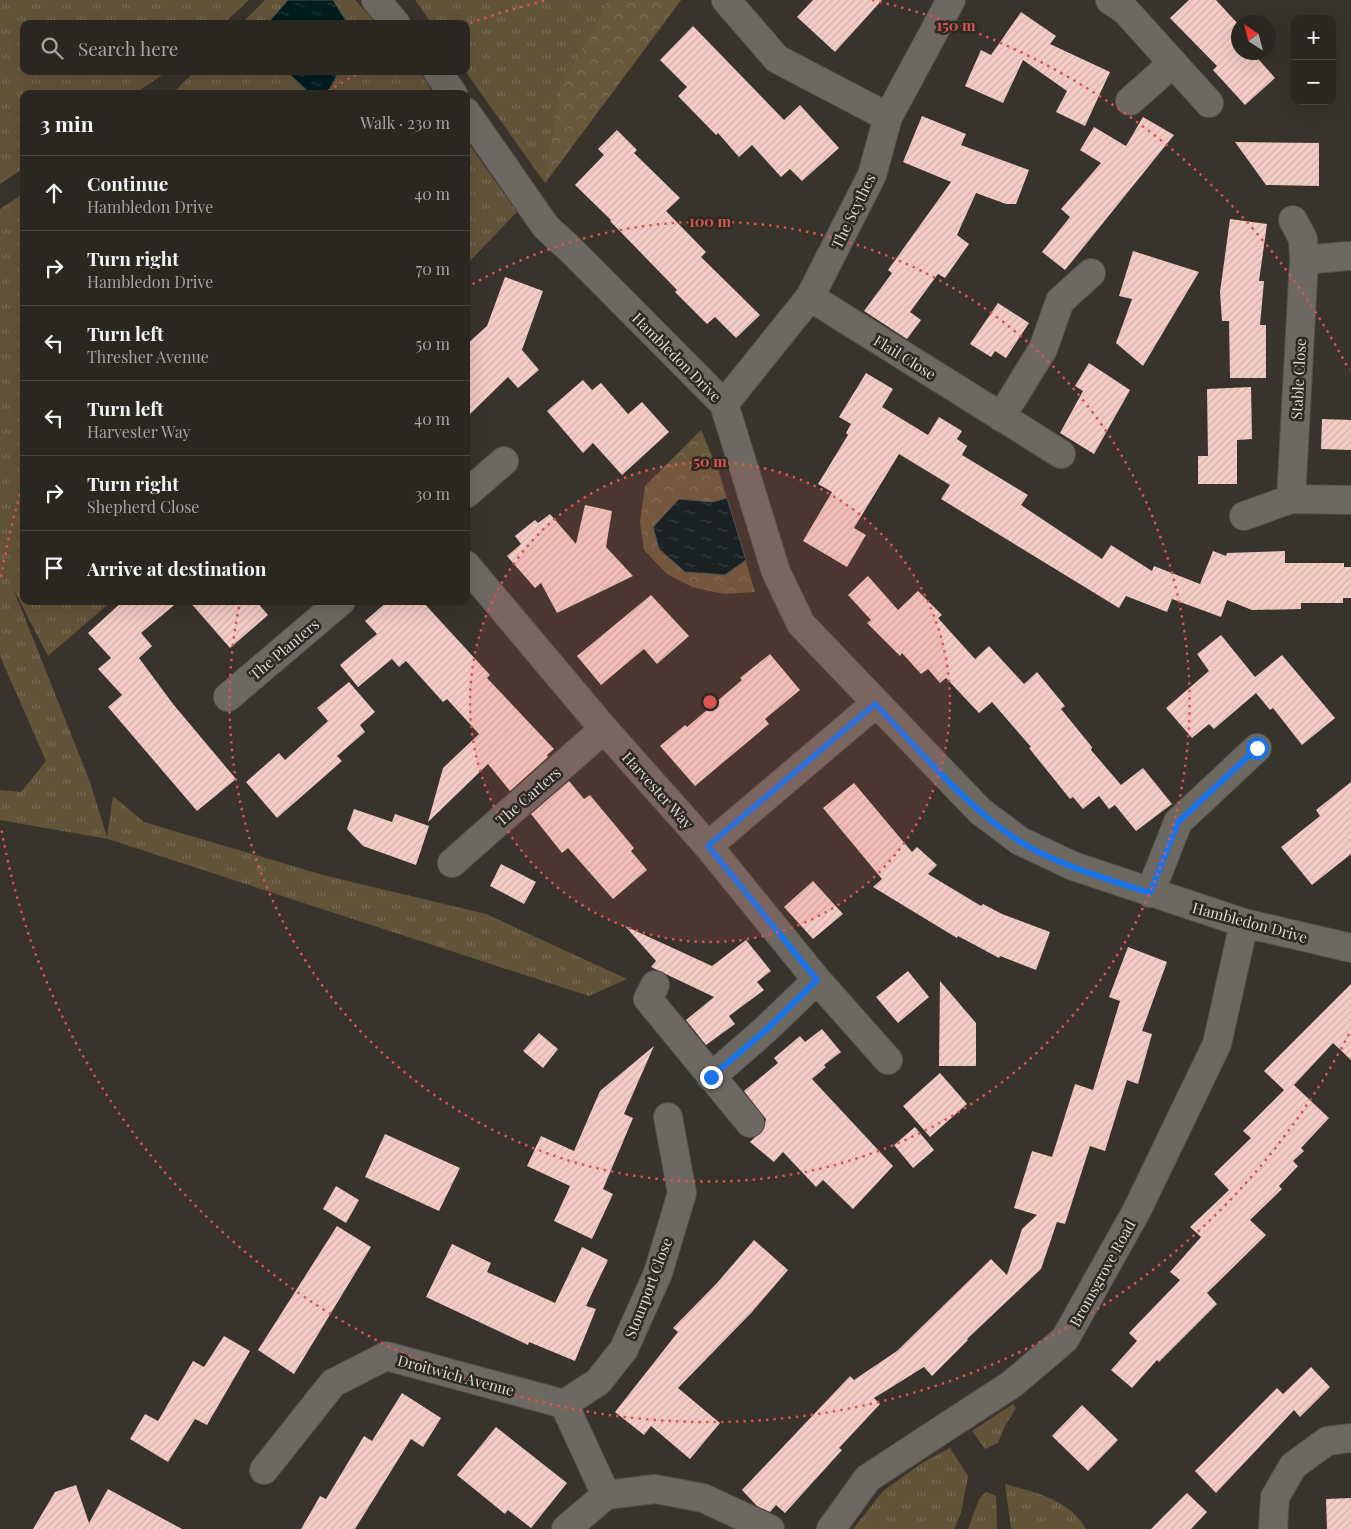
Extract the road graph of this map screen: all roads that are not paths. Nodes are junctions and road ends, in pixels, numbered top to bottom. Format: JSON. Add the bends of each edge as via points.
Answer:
{"nodes":[{"id":1,"x":376,"y":0,"type":"edge"},
{"id":2,"x":726,"y":0,"type":"edge"},
{"id":3,"x":951,"y":0,"type":"edge"},
{"id":4,"x":1110,"y":0,"type":"edge"},
{"id":5,"x":393,"y":20,"type":"edge"},
{"id":6,"x":1173,"y":63,"type":"junction"},
{"id":7,"x":440,"y":75,"type":"edge"},
{"id":8,"x":450,"y":90,"type":"edge"},
{"id":9,"x":1130,"y":101,"type":"dead end"},
{"id":10,"x":1209,"y":103,"type":"dead end"},
{"id":11,"x":888,"y":117,"type":"junction"},
{"id":12,"x":470,"y":118,"type":"edge"},
{"id":13,"x":1293,"y":220,"type":"dead end"},
{"id":14,"x":1348,"y":256,"type":"dead end"},
{"id":15,"x":1304,"y":260,"type":"junction"},
{"id":16,"x":1091,"y":273,"type":"dead end"},
{"id":17,"x":810,"y":297,"type":"junction"},
{"id":18,"x":724,"y":404,"type":"junction"},
{"id":19,"x":1001,"y":417,"type":"junction"},
{"id":20,"x":1061,"y":454,"type":"dead end"},
{"id":21,"x":504,"y":461,"type":"dead end"},
{"id":22,"x":470,"y":491,"type":"edge"},
{"id":23,"x":1291,"y":499,"type":"junction"},
{"id":24,"x":1351,"y":500,"type":"edge"},
{"id":25,"x":1244,"y":516,"type":"dead end"},
{"id":26,"x":470,"y":570,"type":"edge"},
{"id":27,"x":336,"y":605,"type":"edge"},
{"id":28,"x":228,"y":697,"type":"dead end"},
{"id":29,"x":875,"y":704,"type":"junction"},
{"id":30,"x":604,"y":729,"type":"junction"},
{"id":31,"x":1257,"y":748,"type":"dead end"},
{"id":32,"x":708,"y":846,"type":"junction"},
{"id":33,"x":452,"y":863,"type":"dead end"},
{"id":34,"x":1150,"y":893,"type":"junction"},
{"id":35,"x":1244,"y":923,"type":"junction"},
{"id":36,"x":1351,"y":948,"type":"edge"},
{"id":37,"x":817,"y":980,"type":"junction"},
{"id":38,"x":655,"y":984,"type":"dead end"},
{"id":39,"x":888,"y":1060,"type":"dead end"},
{"id":40,"x":711,"y":1077,"type":"junction"},
{"id":41,"x":668,"y":1117,"type":"dead end"},
{"id":42,"x":750,"y":1123,"type":"dead end"},
{"id":43,"x":564,"y":1404,"type":"junction"},
{"id":44,"x":1351,"y":1438,"type":"edge"},
{"id":45,"x":264,"y":1470,"type":"dead end"},
{"id":46,"x":606,"y":1495,"type":"junction"},
{"id":47,"x":566,"y":1529,"type":"edge"},
{"id":48,"x":770,"y":1529,"type":"edge"},
{"id":49,"x":831,"y":1529,"type":"edge"},
{"id":50,"x":1273,"y":1529,"type":"edge"}],
"edges":[{"from":1,"to":5,"type":"street"},
{"from":2,"to":11,"type":"street","via":[[777,58]]},
{"from":3,"to":11,"type":"street","name":"The Scythes"},
{"from":4,"to":6,"type":"street","via":[[1126,11]]},
{"from":6,"to":9,"type":"street"},
{"from":6,"to":10,"type":"street"},
{"from":7,"to":8,"type":"street"},
{"from":11,"to":17,"type":"street","name":"The Scythes","via":[[872,175]]},
{"from":12,"to":18,"type":"street","name":"Hambledon Drive","via":[[546,227]]},
{"from":13,"to":15,"type":"street","name":"Stable Close","via":[[1303,239]]},
{"from":14,"to":15,"type":"street"},
{"from":15,"to":23,"type":"street","name":"Stable Close"},
{"from":16,"to":19,"type":"street","via":[[1060,301],[1043,349]]},
{"from":17,"to":18,"type":"street","name":"The Scythes"},
{"from":17,"to":19,"type":"street","name":"Flail Close"},
{"from":18,"to":29,"type":"street","name":"Hambledon Drive","via":[[776,572],[801,624]]},
{"from":19,"to":20,"type":"street","name":"Flail Close"},
{"from":21,"to":22,"type":"street"},
{"from":23,"to":24,"type":"street"},
{"from":23,"to":25,"type":"street"},
{"from":26,"to":30,"type":"street","name":"Harvester Way"},
{"from":27,"to":28,"type":"street","name":"The Planters"},
{"from":29,"to":32,"type":"street"},
{"from":29,"to":34,"type":"street","name":"Hambledon Drive","via":[[980,811],[1020,841],[1073,866]]},
{"from":30,"to":32,"type":"street","name":"Harvester Way"},
{"from":30,"to":33,"type":"street","name":"The Carters"},
{"from":31,"to":34,"type":"street","via":[[1178,822]]},
{"from":32,"to":37,"type":"street","name":"Harvester Way"},
{"from":34,"to":35,"type":"street","name":"Hambledon Drive"},
{"from":35,"to":36,"type":"street","name":"Hambledon Drive"},
{"from":35,"to":49,"type":"street","name":"Bromsgrove Road","via":[[1217,1044],[1137,1210],[1065,1339],[1012,1384],[868,1478]]},
{"from":37,"to":39,"type":"street","name":"Harvester Way"},
{"from":37,"to":40,"type":"street"},
{"from":38,"to":40,"type":"street","via":[[648,999]]},
{"from":40,"to":42,"type":"street"},
{"from":41,"to":43,"type":"street","name":"Stourport Close","via":[[682,1193],[658,1272],[624,1349],[598,1382]]},
{"from":43,"to":45,"type":"street","name":"Droitwich Avenue","via":[[386,1356],[333,1383]]},
{"from":43,"to":46,"type":"street"},
{"from":44,"to":50,"type":"street","via":[[1326,1441],[1293,1466],[1275,1496]]},
{"from":46,"to":47,"type":"street"},
{"from":46,"to":48,"type":"street","via":[[654,1489],[703,1498]]}]}
